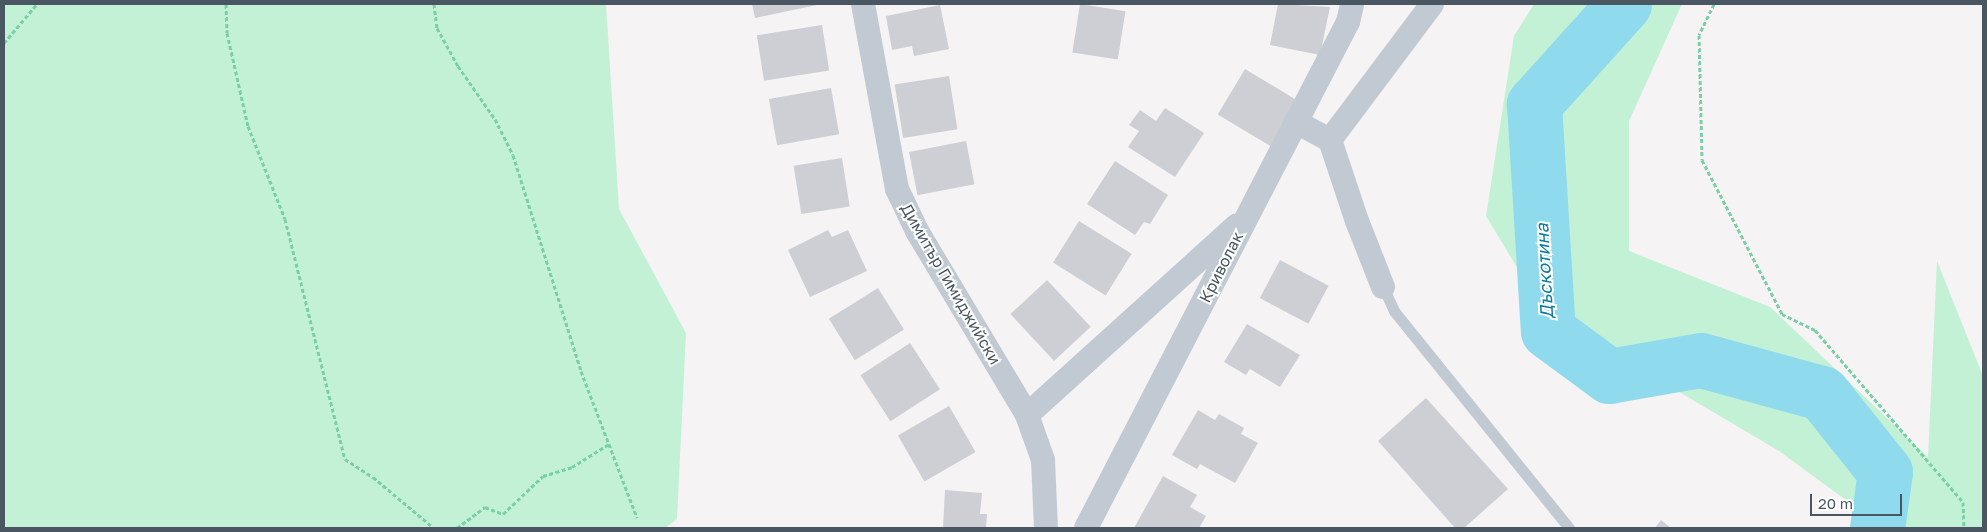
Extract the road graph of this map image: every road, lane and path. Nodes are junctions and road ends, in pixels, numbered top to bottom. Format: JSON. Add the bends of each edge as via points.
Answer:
{"nodes":[{"id":1,"x":37,"y":4,"type":"edge"},
{"id":2,"x":226,"y":4,"type":"edge"},
{"id":3,"x":434,"y":4,"type":"edge"},
{"id":4,"x":863,"y":4,"type":"edge"},
{"id":5,"x":1352,"y":4,"type":"edge"},
{"id":6,"x":1432,"y":4,"type":"edge"},
{"id":7,"x":1714,"y":4,"type":"edge"},
{"id":8,"x":4,"y":43,"type":"edge"},
{"id":9,"x":1296,"y":122,"type":"junction"},
{"id":10,"x":1330,"y":140,"type":"junction"},
{"id":11,"x":1248,"y":215,"type":"junction"},
{"id":12,"x":1383,"y":287,"type":"joint"},
{"id":13,"x":1027,"y":415,"type":"junction"},
{"id":14,"x":609,"y":444,"type":"junction"},
{"id":15,"x":637,"y":518,"type":"dead end"},
{"id":16,"x":434,"y":528,"type":"edge"},
{"id":17,"x":457,"y":528,"type":"edge"},
{"id":18,"x":1046,"y":528,"type":"edge"},
{"id":19,"x":1086,"y":528,"type":"edge"},
{"id":20,"x":1568,"y":528,"type":"edge"},
{"id":21,"x":1964,"y":528,"type":"edge"}],
"edges":[{"from":1,"to":8,"type":"path"},
{"from":2,"to":16,"type":"path","via":[[227,33],[248,126],[285,219],[344,459],[373,477],[421,521]]},
{"from":3,"to":14,"type":"path","via":[[437,28],[458,66],[495,118],[513,155],[581,371]]},
{"from":4,"to":13,"type":"street","name":"Димитър Гимиджийски","via":[[897,189],[917,231]]},
{"from":5,"to":9,"type":"street","name":"Криволак","via":[[1348,22]]},
{"from":6,"to":10,"type":"street"},
{"from":7,"to":21,"type":"path","via":[[1699,35],[1702,160],[1782,314],[1815,330],[1963,502]]},
{"from":9,"to":10,"type":"street"},
{"from":9,"to":11,"type":"street","name":"Криволак"},
{"from":10,"to":12,"type":"street"},
{"from":11,"to":13,"type":"street"},
{"from":11,"to":19,"type":"street","name":"Криволак"},
{"from":12,"to":20,"type":"lane","via":[[1394,311]]},
{"from":13,"to":18,"type":"street","name":"Димитър Гимиджийски","via":[[1043,460]]},
{"from":14,"to":15,"type":"path"},
{"from":14,"to":17,"type":"path","via":[[572,467],[543,476],[503,514],[485,507]]}]}
